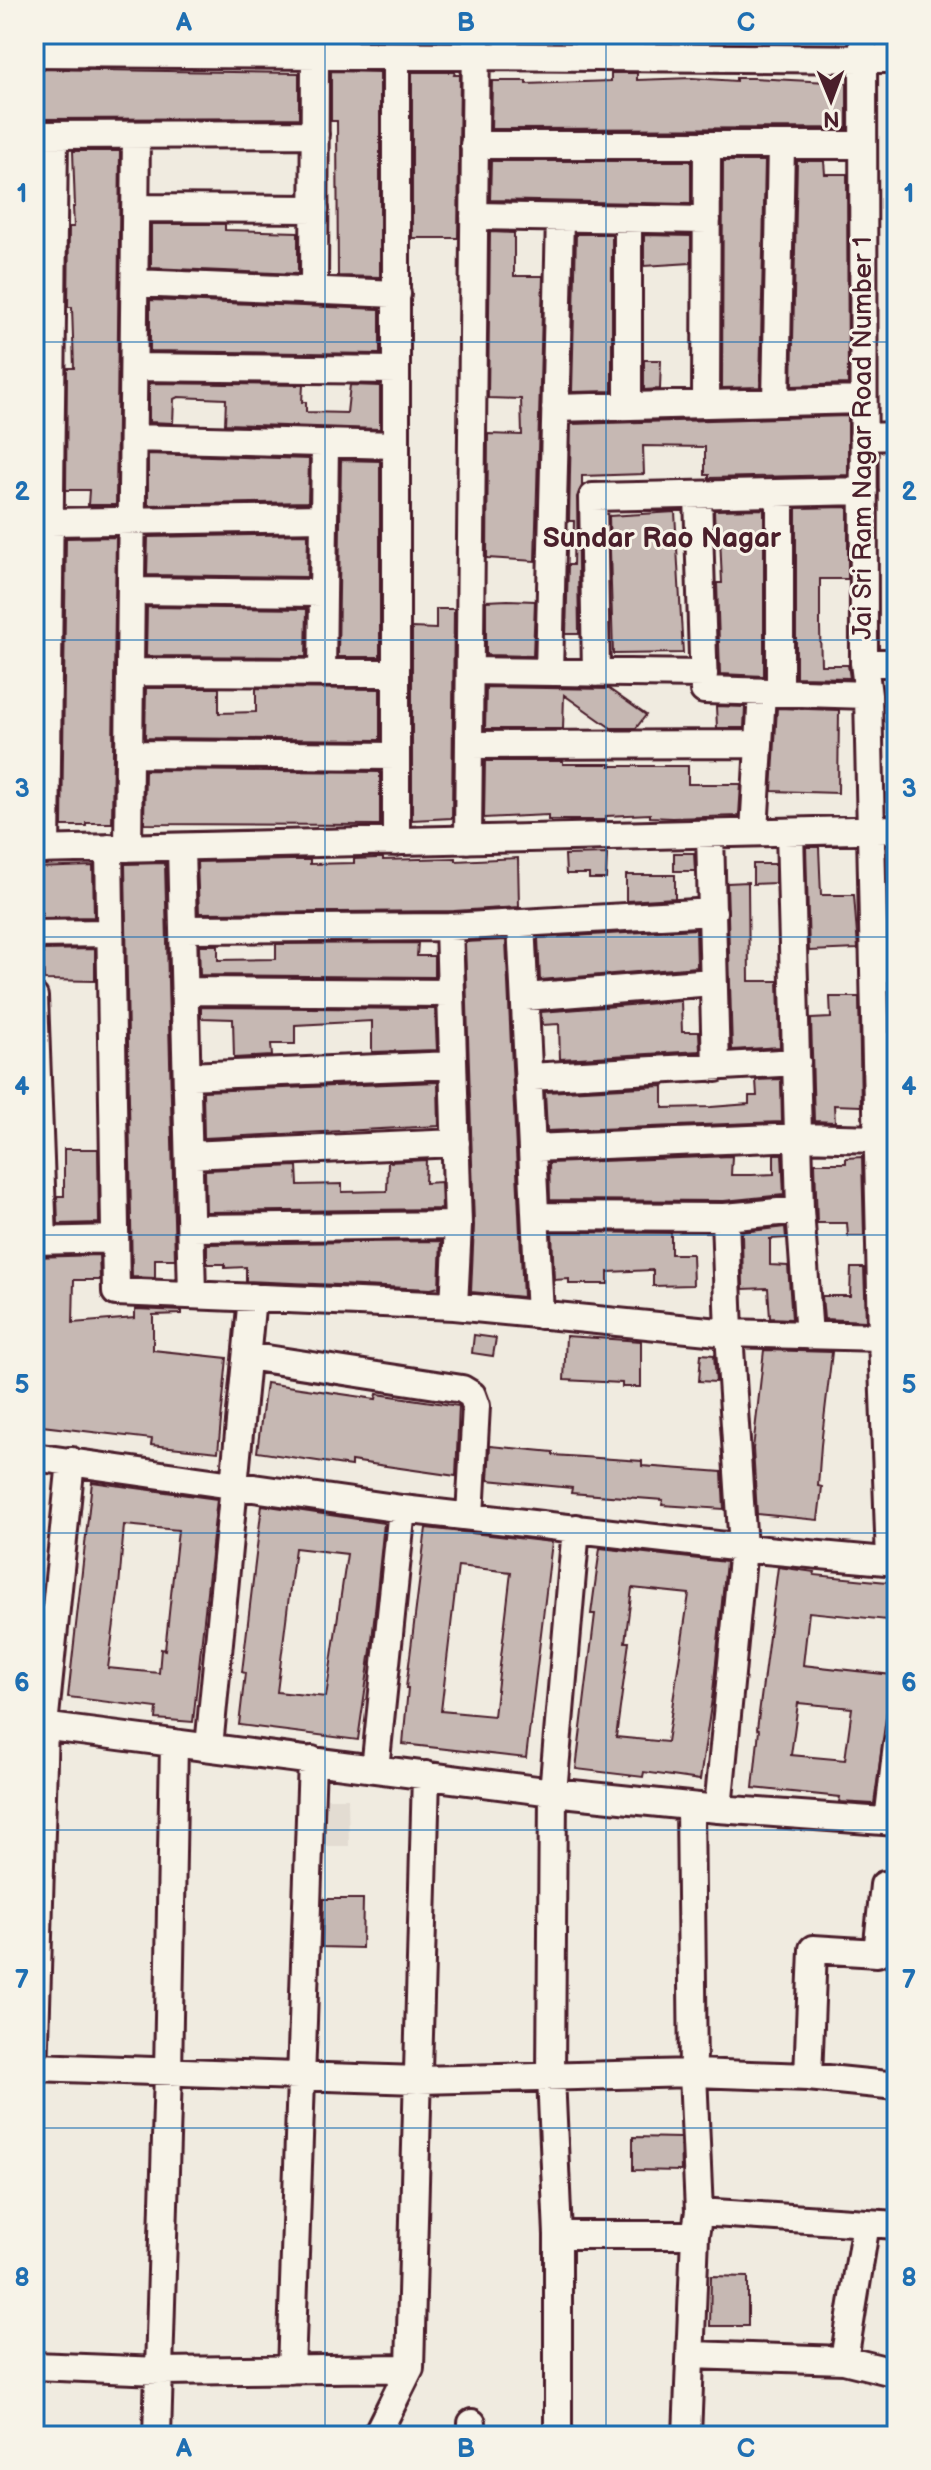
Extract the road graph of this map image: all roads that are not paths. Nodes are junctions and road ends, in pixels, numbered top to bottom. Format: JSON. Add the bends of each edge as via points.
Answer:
{"nodes":[{"id":1,"x":137,"y":44,"type":"edge"},
{"id":2,"x":476,"y":45,"type":"edge"},
{"id":3,"x":863,"y":46,"type":"edge"},
{"id":4,"x":45,"y":47,"type":"edge"},
{"id":5,"x":315,"y":55,"type":"junction"},
{"id":6,"x":396,"y":56,"type":"junction"},
{"id":7,"x":897,"y":59,"type":"edge"},
{"id":8,"x":315,"y":134,"type":"junction"},
{"id":9,"x":44,"y":136,"type":"edge"},
{"id":10,"x":136,"y":136,"type":"junction"},
{"id":11,"x":474,"y":145,"type":"junction"},
{"id":12,"x":707,"y":145,"type":"junction"},
{"id":13,"x":781,"y":145,"type":"junction"},
{"id":14,"x":863,"y":145,"type":"junction"},
{"id":15,"x":44,"y":207,"type":"edge"},
{"id":16,"x":135,"y":208,"type":"junction"},
{"id":17,"x":315,"y":209,"type":"junction"},
{"id":18,"x":474,"y":216,"type":"junction"},
{"id":19,"x":560,"y":218,"type":"junction"},
{"id":20,"x":628,"y":219,"type":"junction"},
{"id":21,"x":707,"y":220,"type":"junction"},
{"id":22,"x":44,"y":276,"type":"edge"},
{"id":23,"x":135,"y":283,"type":"junction"},
{"id":24,"x":314,"y":290,"type":"junction"},
{"id":25,"x":397,"y":294,"type":"junction"},
{"id":26,"x":134,"y":367,"type":"junction"},
{"id":27,"x":396,"y":370,"type":"junction"},
{"id":28,"x":863,"y":400,"type":"junction"},
{"id":29,"x":776,"y":402,"type":"junction"},
{"id":30,"x":706,"y":404,"type":"junction"},
{"id":31,"x":628,"y":406,"type":"junction"},
{"id":32,"x":555,"y":408,"type":"junction"},
{"id":33,"x":897,"y":436,"type":"edge"},
{"id":34,"x":863,"y":437,"type":"junction"},
{"id":35,"x":133,"y":438,"type":"junction"},
{"id":36,"x":325,"y":443,"type":"junction"},
{"id":37,"x":396,"y":445,"type":"junction"},
{"id":38,"x":864,"y":491,"type":"junction"},
{"id":39,"x":780,"y":493,"type":"junction"},
{"id":40,"x":698,"y":495,"type":"junction"},
{"id":41,"x":324,"y":518,"type":"junction"},
{"id":42,"x":132,"y":520,"type":"junction"},
{"id":43,"x":50,"y":522,"type":"junction"},
{"id":44,"x":131,"y":591,"type":"junction"},
{"id":45,"x":323,"y":593,"type":"junction"},
{"id":46,"x":864,"y":663,"type":"junction"},
{"id":47,"x":897,"y":663,"type":"edge"},
{"id":48,"x":470,"y":671,"type":"junction"},
{"id":49,"x":130,"y":672,"type":"junction"},
{"id":50,"x":549,"y":672,"type":"junction"},
{"id":51,"x":322,"y":673,"type":"junction"},
{"id":52,"x":396,"y":673,"type":"junction"},
{"id":53,"x":596,"y":673,"type":"junction"},
{"id":54,"x":704,"y":674,"type":"junction"},
{"id":55,"x":771,"y":691,"type":"junction"},
{"id":56,"x":868,"y":695,"type":"junction"},
{"id":57,"x":757,"y":744,"type":"junction"},
{"id":58,"x":469,"y":745,"type":"junction"},
{"id":59,"x":129,"y":754,"type":"junction"},
{"id":60,"x":396,"y":756,"type":"junction"},
{"id":61,"x":884,"y":830,"type":"edge"},
{"id":62,"x":754,"y":832,"type":"junction"},
{"id":63,"x":790,"y":832,"type":"junction"},
{"id":64,"x":710,"y":834,"type":"junction"},
{"id":65,"x":468,"y":840,"type":"junction"},
{"id":66,"x":396,"y":842,"type":"junction"},
{"id":67,"x":181,"y":847,"type":"junction"},
{"id":68,"x":119,"y":848,"type":"junction"},
{"id":69,"x":40,"y":850,"type":"edge"},
{"id":70,"x":885,"y":906,"type":"edge"},
{"id":71,"x":713,"y":912,"type":"junction"},
{"id":72,"x":521,"y":923,"type":"junction"},
{"id":73,"x":449,"y":927,"type":"junction"},
{"id":74,"x":183,"y":929,"type":"junction"},
{"id":75,"x":110,"y":933,"type":"junction"},
{"id":76,"x":34,"y":934,"type":"edge"},
{"id":77,"x":712,"y":982,"type":"junction"},
{"id":78,"x":886,"y":984,"type":"edge"},
{"id":79,"x":185,"y":991,"type":"junction"},
{"id":80,"x":451,"y":993,"type":"junction"},
{"id":81,"x":34,"y":997,"type":"edge"},
{"id":82,"x":525,"y":997,"type":"junction"},
{"id":83,"x":797,"y":1062,"type":"junction"},
{"id":84,"x":453,"y":1065,"type":"junction"},
{"id":85,"x":716,"y":1068,"type":"junction"},
{"id":86,"x":187,"y":1076,"type":"junction"},
{"id":87,"x":529,"y":1077,"type":"junction"},
{"id":88,"x":799,"y":1137,"type":"junction"},
{"id":89,"x":879,"y":1139,"type":"junction"},
{"id":90,"x":456,"y":1143,"type":"junction"},
{"id":91,"x":532,"y":1148,"type":"junction"},
{"id":92,"x":189,"y":1155,"type":"junction"},
{"id":93,"x":889,"y":1183,"type":"edge"},
{"id":94,"x":800,"y":1210,"type":"junction"},
{"id":95,"x":536,"y":1216,"type":"junction"},
{"id":96,"x":725,"y":1217,"type":"junction"},
{"id":97,"x":458,"y":1225,"type":"junction"},
{"id":98,"x":191,"y":1228,"type":"junction"},
{"id":99,"x":115,"y":1239,"type":"junction"},
{"id":100,"x":38,"y":1241,"type":"edge"},
{"id":101,"x":192,"y":1295,"type":"junction"},
{"id":102,"x":252,"y":1297,"type":"junction"},
{"id":103,"x":454,"y":1306,"type":"junction"},
{"id":104,"x":540,"y":1315,"type":"junction"},
{"id":105,"x":729,"y":1333,"type":"junction"},
{"id":106,"x":809,"y":1336,"type":"junction"},
{"id":107,"x":882,"y":1337,"type":"junction"},
{"id":108,"x":247,"y":1356,"type":"junction"},
{"id":109,"x":34,"y":1457,"type":"edge"},
{"id":110,"x":892,"y":1460,"type":"edge"},
{"id":111,"x":71,"y":1461,"type":"junction"},
{"id":112,"x":236,"y":1485,"type":"junction"},
{"id":113,"x":402,"y":1509,"type":"junction"},
{"id":114,"x":470,"y":1516,"type":"junction"},
{"id":115,"x":576,"y":1528,"type":"junction"},
{"id":116,"x":743,"y":1548,"type":"junction"},
{"id":117,"x":894,"y":1562,"type":"edge"},
{"id":118,"x":39,"y":1725,"type":"edge"},
{"id":119,"x":174,"y":1743,"type":"junction"},
{"id":120,"x":897,"y":1745,"type":"edge"},
{"id":121,"x":209,"y":1747,"type":"junction"},
{"id":122,"x":312,"y":1760,"type":"junction"},
{"id":123,"x":375,"y":1769,"type":"junction"},
{"id":124,"x":426,"y":1775,"type":"junction"},
{"id":125,"x":553,"y":1792,"type":"junction"},
{"id":126,"x":690,"y":1806,"type":"junction"},
{"id":127,"x":718,"y":1809,"type":"junction"},
{"id":128,"x":892,"y":1821,"type":"edge"},
{"id":129,"x":897,"y":1887,"type":"edge"},
{"id":130,"x":34,"y":2067,"type":"edge"},
{"id":131,"x":168,"y":2072,"type":"junction"},
{"id":132,"x":693,"y":2073,"type":"junction"},
{"id":133,"x":34,"y":2076,"type":"edge"},
{"id":134,"x":301,"y":2076,"type":"junction"},
{"id":135,"x":551,"y":2076,"type":"junction"},
{"id":136,"x":808,"y":2077,"type":"junction"},
{"id":137,"x":418,"y":2080,"type":"junction"},
{"id":138,"x":897,"y":2086,"type":"edge"},
{"id":139,"x":697,"y":2223,"type":"junction"},
{"id":140,"x":866,"y":2223,"type":"junction"},
{"id":141,"x":897,"y":2225,"type":"edge"},
{"id":142,"x":558,"y":2235,"type":"junction"},
{"id":143,"x":691,"y":2355,"type":"junction"},
{"id":144,"x":844,"y":2360,"type":"junction"},
{"id":145,"x":34,"y":2366,"type":"edge"},
{"id":146,"x":410,"y":2368,"type":"junction"},
{"id":147,"x":291,"y":2370,"type":"junction"},
{"id":148,"x":160,"y":2371,"type":"junction"},
{"id":149,"x":897,"y":2373,"type":"edge"},
{"id":150,"x":157,"y":2436,"type":"edge"},
{"id":151,"x":376,"y":2436,"type":"edge"},
{"id":152,"x":558,"y":2436,"type":"edge"},
{"id":153,"x":687,"y":2436,"type":"edge"}],
"edges":[{"from":1,"to":4,"type":"street"},
{"from":1,"to":5,"type":"street"},
{"from":2,"to":3,"type":"street"},
{"from":2,"to":6,"type":"street"},
{"from":2,"to":11,"type":"street"},
{"from":3,"to":7,"type":"street"},
{"from":3,"to":14,"type":"street","name":"Jai Sri Ram Nagar Road Number 1"},
{"from":5,"to":6,"type":"street"},
{"from":5,"to":8,"type":"street"},
{"from":6,"to":25,"type":"street"},
{"from":8,"to":10,"type":"street"},
{"from":8,"to":17,"type":"street"},
{"from":9,"to":10,"type":"street"},
{"from":9,"to":15,"type":"street"},
{"from":10,"to":16,"type":"street"},
{"from":11,"to":12,"type":"street"},
{"from":11,"to":18,"type":"street"},
{"from":12,"to":13,"type":"street"},
{"from":12,"to":21,"type":"street"},
{"from":13,"to":14,"type":"street"},
{"from":13,"to":29,"type":"street"},
{"from":14,"to":28,"type":"street","name":"Jai Sri Ram Nagar Road Number 1"},
{"from":15,"to":22,"type":"street"},
{"from":16,"to":17,"type":"street"},
{"from":16,"to":23,"type":"street"},
{"from":17,"to":24,"type":"street"},
{"from":18,"to":19,"type":"street"},
{"from":18,"to":48,"type":"street"},
{"from":19,"to":20,"type":"street"},
{"from":19,"to":32,"type":"street"},
{"from":20,"to":21,"type":"street"},
{"from":20,"to":31,"type":"street"},
{"from":21,"to":30,"type":"street"},
{"from":22,"to":43,"type":"street"},
{"from":23,"to":24,"type":"street"},
{"from":23,"to":26,"type":"street"},
{"from":24,"to":25,"type":"street"},
{"from":25,"to":27,"type":"street"},
{"from":26,"to":27,"type":"street"},
{"from":26,"to":35,"type":"street"},
{"from":27,"to":37,"type":"street"},
{"from":28,"to":29,"type":"street"},
{"from":28,"to":34,"type":"street","name":"Jai Sri Ram Nagar Road Number 1"},
{"from":29,"to":30,"type":"street"},
{"from":30,"to":31,"type":"street"},
{"from":31,"to":32,"type":"street"},
{"from":32,"to":50,"type":"street"},
{"from":33,"to":34,"type":"street"},
{"from":34,"to":38,"type":"street","name":"Jai Sri Ram Nagar Road Number 1"},
{"from":35,"to":36,"type":"street"},
{"from":35,"to":42,"type":"street"},
{"from":36,"to":37,"type":"street"},
{"from":36,"to":41,"type":"street"},
{"from":37,"to":52,"type":"street"},
{"from":38,"to":39,"type":"street"},
{"from":38,"to":46,"type":"street","name":"Jai Sri Ram Nagar Road Number 1"},
{"from":39,"to":40,"type":"street"},
{"from":39,"to":55,"type":"street"},
{"from":40,"to":53,"type":"street","via":[[593,497]]},
{"from":40,"to":54,"type":"street"},
{"from":41,"to":42,"type":"street"},
{"from":41,"to":45,"type":"street"},
{"from":42,"to":43,"type":"street"},
{"from":42,"to":44,"type":"street"},
{"from":43,"to":69,"type":"street"},
{"from":44,"to":45,"type":"street"},
{"from":44,"to":49,"type":"street"},
{"from":45,"to":51,"type":"street"},
{"from":46,"to":47,"type":"street"},
{"from":46,"to":56,"type":"street","name":"Jai Sri Ram Nagar Road Number 1"},
{"from":48,"to":50,"type":"street"},
{"from":48,"to":58,"type":"street"},
{"from":49,"to":51,"type":"street"},
{"from":49,"to":59,"type":"street"},
{"from":50,"to":53,"type":"street"},
{"from":51,"to":52,"type":"street"},
{"from":52,"to":60,"type":"street"},
{"from":53,"to":54,"type":"street"},
{"from":54,"to":55,"type":"street","via":[[704,690]]},
{"from":55,"to":56,"type":"street"},
{"from":55,"to":57,"type":"street"},
{"from":56,"to":61,"type":"street","name":"Jai Sri Ram Nagar Road Number 1"},
{"from":57,"to":58,"type":"street"},
{"from":57,"to":62,"type":"street"},
{"from":58,"to":65,"type":"street"},
{"from":59,"to":60,"type":"street"},
{"from":59,"to":68,"type":"street"},
{"from":60,"to":66,"type":"street"},
{"from":61,"to":63,"type":"street"},
{"from":61,"to":70,"type":"street","name":"Jai Sri Ram Nagar Road Number 1"},
{"from":62,"to":63,"type":"street"},
{"from":62,"to":64,"type":"street"},
{"from":63,"to":83,"type":"street"},
{"from":64,"to":65,"type":"street"},
{"from":64,"to":71,"type":"street"},
{"from":65,"to":66,"type":"street"},
{"from":66,"to":67,"type":"street"},
{"from":67,"to":68,"type":"street"},
{"from":67,"to":74,"type":"street"},
{"from":68,"to":69,"type":"street"},
{"from":68,"to":75,"type":"street"},
{"from":70,"to":78,"type":"street","name":"Jai Sri Ram Nagar Road Number 1"},
{"from":71,"to":72,"type":"street"},
{"from":71,"to":77,"type":"street"},
{"from":72,"to":73,"type":"street"},
{"from":72,"to":82,"type":"street"},
{"from":73,"to":74,"type":"street"},
{"from":73,"to":80,"type":"street"},
{"from":74,"to":79,"type":"street"},
{"from":75,"to":76,"type":"street"},
{"from":75,"to":99,"type":"street"},
{"from":77,"to":82,"type":"street"},
{"from":77,"to":85,"type":"street"},
{"from":78,"to":89,"type":"street","name":"Jai Sri Ram Nagar Road Number 1"},
{"from":79,"to":80,"type":"street"},
{"from":79,"to":86,"type":"street"},
{"from":80,"to":84,"type":"street"},
{"from":81,"to":100,"type":"street"},
{"from":82,"to":87,"type":"street"},
{"from":83,"to":85,"type":"street"},
{"from":83,"to":88,"type":"street"},
{"from":84,"to":86,"type":"street"},
{"from":84,"to":90,"type":"street"},
{"from":85,"to":87,"type":"street"},
{"from":86,"to":92,"type":"street"},
{"from":87,"to":91,"type":"street"},
{"from":88,"to":89,"type":"street"},
{"from":88,"to":91,"type":"street"},
{"from":88,"to":94,"type":"street"},
{"from":89,"to":93,"type":"street","name":"Jai Sri Ram Nagar Road Number 1"},
{"from":90,"to":92,"type":"street"},
{"from":90,"to":97,"type":"street"},
{"from":91,"to":95,"type":"street"},
{"from":92,"to":98,"type":"street"},
{"from":93,"to":107,"type":"street","name":"Jai Sri Ram Nagar Road Number 1"},
{"from":94,"to":96,"type":"street"},
{"from":94,"to":106,"type":"street"},
{"from":95,"to":96,"type":"street"},
{"from":95,"to":104,"type":"street"},
{"from":96,"to":105,"type":"street"},
{"from":97,"to":98,"type":"street"},
{"from":97,"to":103,"type":"street"},
{"from":98,"to":101,"type":"street"},
{"from":99,"to":100,"type":"street"},
{"from":99,"to":101,"type":"street","via":[[116,1292]]},
{"from":101,"to":102,"type":"street"},
{"from":102,"to":103,"type":"street"},
{"from":102,"to":108,"type":"street"},
{"from":103,"to":104,"type":"street"},
{"from":104,"to":105,"type":"street"},
{"from":105,"to":106,"type":"street"},
{"from":105,"to":116,"type":"street"},
{"from":106,"to":107,"type":"street"},
{"from":107,"to":110,"type":"street","name":"Jai Sri Ram Nagar Road Number 1"},
{"from":108,"to":112,"type":"street"},
{"from":108,"to":114,"type":"street","via":[[462,1389],[472,1395],[476,1406]]},
{"from":109,"to":111,"type":"street"},
{"from":110,"to":117,"type":"street","name":"Jai Sri Ram Nagar Road Number 1"},
{"from":111,"to":112,"type":"street"},
{"from":111,"to":118,"type":"street"},
{"from":112,"to":113,"type":"street"},
{"from":112,"to":121,"type":"street"},
{"from":113,"to":114,"type":"street"},
{"from":113,"to":123,"type":"street"},
{"from":114,"to":115,"type":"street"},
{"from":115,"to":116,"type":"street"},
{"from":115,"to":125,"type":"street"},
{"from":116,"to":117,"type":"street"},
{"from":116,"to":127,"type":"street"},
{"from":118,"to":119,"type":"street"},
{"from":118,"to":130,"type":"street"},
{"from":119,"to":121,"type":"street"},
{"from":119,"to":131,"type":"street"},
{"from":120,"to":128,"type":"street"},
{"from":121,"to":122,"type":"street"},
{"from":122,"to":123,"type":"street"},
{"from":122,"to":134,"type":"street"},
{"from":123,"to":124,"type":"street"},
{"from":124,"to":125,"type":"street"},
{"from":124,"to":137,"type":"street"},
{"from":125,"to":126,"type":"street"},
{"from":125,"to":135,"type":"street"},
{"from":126,"to":127,"type":"street"},
{"from":126,"to":132,"type":"street"},
{"from":127,"to":128,"type":"street"},
{"from":129,"to":136,"type":"street","via":[[884,1885],[877,1953],[813,1949]]},
{"from":130,"to":131,"type":"street"},
{"from":130,"to":133,"type":"street"},
{"from":131,"to":134,"type":"street"},
{"from":131,"to":148,"type":"street"},
{"from":132,"to":135,"type":"street"},
{"from":132,"to":136,"type":"street"},
{"from":132,"to":139,"type":"street"},
{"from":134,"to":137,"type":"street"},
{"from":134,"to":147,"type":"street"},
{"from":135,"to":137,"type":"street"},
{"from":135,"to":142,"type":"street"},
{"from":136,"to":138,"type":"street"},
{"from":137,"to":146,"type":"street"},
{"from":139,"to":140,"type":"street"},
{"from":139,"to":142,"type":"street"},
{"from":139,"to":143,"type":"street"},
{"from":140,"to":141,"type":"street"},
{"from":140,"to":144,"type":"street"},
{"from":142,"to":152,"type":"street"},
{"from":143,"to":144,"type":"street"},
{"from":143,"to":153,"type":"street"},
{"from":144,"to":149,"type":"street"},
{"from":145,"to":148,"type":"street"},
{"from":146,"to":147,"type":"street"},
{"from":146,"to":151,"type":"street"},
{"from":147,"to":148,"type":"street"},
{"from":148,"to":150,"type":"street"}]}
